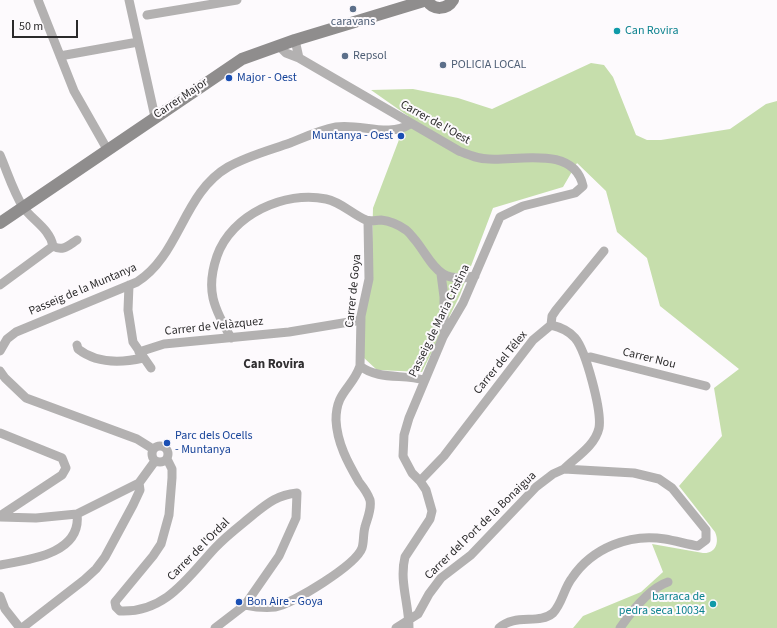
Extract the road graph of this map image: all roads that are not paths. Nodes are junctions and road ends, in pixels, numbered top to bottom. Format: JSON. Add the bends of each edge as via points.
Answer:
{"nodes":[{"id":1,"x":38,"y":0,"type":"edge"},
{"id":2,"x":129,"y":0,"type":"edge"},
{"id":3,"x":237,"y":0,"type":"edge"},
{"id":4,"x":427,"y":0,"type":"edge"},
{"id":5,"x":453,"y":0,"type":"edge"},
{"id":6,"x":140,"y":16,"type":"junction"},
{"id":7,"x":295,"y":40,"type":"junction"},
{"id":8,"x":138,"y":42,"type":"junction"},
{"id":9,"x":279,"y":46,"type":"junction"},
{"id":10,"x":60,"y":56,"type":"junction"},
{"id":11,"x":299,"y":58,"type":"junction"},
{"id":12,"x":155,"y":117,"type":"junction"},
{"id":13,"x":410,"y":124,"type":"junction"},
{"id":14,"x":107,"y":149,"type":"junction"},
{"id":15,"x":0,"y":155,"type":"edge"},
{"id":16,"x":583,"y":186,"type":"joint"},
{"id":17,"x":23,"y":207,"type":"junction"},
{"id":18,"x":368,"y":221,"type":"junction"},
{"id":19,"x":0,"y":223,"type":"edge"},
{"id":20,"x":78,"y":240,"type":"dead end"},
{"id":21,"x":53,"y":246,"type":"junction"},
{"id":22,"x":604,"y":251,"type":"dead end"},
{"id":23,"x":441,"y":274,"type":"junction"},
{"id":24,"x":475,"y":276,"type":"junction"},
{"id":25,"x":0,"y":285,"type":"edge"},
{"id":26,"x":130,"y":285,"type":"junction"},
{"id":27,"x":361,"y":320,"type":"junction"},
{"id":28,"x":551,"y":325,"type":"junction"},
{"id":29,"x":443,"y":337,"type":"junction"},
{"id":30,"x":231,"y":338,"type":"junction"},
{"id":31,"x":77,"y":345,"type":"dead end"},
{"id":32,"x":0,"y":351,"type":"edge"},
{"id":33,"x":141,"y":355,"type":"junction"},
{"id":34,"x":585,"y":358,"type":"junction"},
{"id":35,"x":360,"y":366,"type":"junction"},
{"id":36,"x":151,"y":368,"type":"dead end"},
{"id":37,"x":0,"y":371,"type":"edge"},
{"id":38,"x":424,"y":380,"type":"junction"},
{"id":39,"x":706,"y":386,"type":"dead end"},
{"id":40,"x":0,"y":433,"type":"edge"},
{"id":41,"x":153,"y":449,"type":"junction"},
{"id":42,"x":167,"y":459,"type":"junction"},
{"id":43,"x":155,"y":461,"type":"junction"},
{"id":44,"x":564,"y":469,"type":"junction"},
{"id":45,"x":420,"y":481,"type":"junction"},
{"id":46,"x":139,"y":483,"type":"junction"},
{"id":47,"x":76,"y":514,"type":"junction"},
{"id":48,"x":0,"y":517,"type":"edge"},
{"id":49,"x":0,"y":565,"type":"edge"},
{"id":50,"x":668,"y":582,"type":"dead end"},
{"id":51,"x":0,"y":596,"type":"edge"},
{"id":52,"x":245,"y":605,"type":"junction"},
{"id":53,"x":409,"y":624,"type":"edge"},
{"id":54,"x":21,"y":628,"type":"edge"},
{"id":55,"x":215,"y":628,"type":"edge"},
{"id":56,"x":396,"y":628,"type":"edge"},
{"id":57,"x":499,"y":628,"type":"edge"},
{"id":58,"x":620,"y":628,"type":"edge"}],
"edges":[{"from":1,"to":10,"type":"street"},
{"from":2,"to":6,"type":"street"},
{"from":3,"to":6,"type":"street"},
{"from":4,"to":5,"type":"street","via":[[438,8],[447,6]]},
{"from":4,"to":7,"type":"street","name":"Carrer Major"},
{"from":6,"to":8,"type":"street"},
{"from":7,"to":9,"type":"street","name":"Carrer Major"},
{"from":7,"to":11,"type":"street"},
{"from":8,"to":10,"type":"street"},
{"from":8,"to":12,"type":"street"},
{"from":9,"to":11,"type":"street","name":"Carrer de l'Oest","via":[[286,53]]},
{"from":9,"to":12,"type":"street","name":"Carrer Major","via":[[242,59]]},
{"from":10,"to":14,"type":"street","via":[[74,91]]},
{"from":11,"to":13,"type":"street","name":"Carrer de l'Oest"},
{"from":12,"to":14,"type":"street","name":"Carrer Major"},
{"from":13,"to":16,"type":"street","name":"Carrer de l'Oest","via":[[475,158],[542,158],[564,162],[579,173]]},
{"from":13,"to":26,"type":"street","name":"Passeig de la Muntanya","via":[[394,130],[350,126],[330,128],[226,168],[203,190],[156,267],[147,276]]},
{"from":14,"to":17,"type":"street","name":"Carrer Major"},
{"from":15,"to":17,"type":"street"},
{"from":16,"to":24,"type":"street","name":"Passeig de Maria Cristina","via":[[575,193],[523,206],[500,217]]},
{"from":17,"to":19,"type":"street","name":"Carrer Major"},
{"from":17,"to":21,"type":"street","via":[[42,226]]},
{"from":18,"to":23,"type":"street","via":[[382,220],[408,231]]},
{"from":18,"to":27,"type":"street","name":"Carrer de Goya","via":[[369,279]]},
{"from":18,"to":30,"type":"street","via":[[338,203],[312,196],[265,207],[242,220],[222,242],[211,279],[212,297]]},
{"from":20,"to":21,"type":"street","via":[[65,248]]},
{"from":21,"to":25,"type":"street"},
{"from":22,"to":28,"type":"street","via":[[556,310]]},
{"from":23,"to":24,"type":"street","via":[[464,278]]},
{"from":23,"to":29,"type":"street","via":[[445,326]]},
{"from":24,"to":29,"type":"street","name":"Passeig de Maria Cristina"},
{"from":26,"to":32,"type":"street","name":"Passeig de la Muntanya","via":[[16,332],[7,339]]},
{"from":26,"to":33,"type":"street","via":[[130,326],[133,342]]},
{"from":27,"to":30,"type":"street","name":"Carrer de Velàzquez","via":[[289,332]]},
{"from":27,"to":35,"type":"street","name":"Carrer de Goya"},
{"from":28,"to":34,"type":"street","via":[[570,333]]},
{"from":28,"to":45,"type":"street","name":"Carrer del Télex","via":[[533,340],[444,456]]},
{"from":29,"to":38,"type":"street","name":"Passeig de Maria Cristina"},
{"from":30,"to":33,"type":"street","name":"Carrer de Velàzquez","via":[[164,344]]},
{"from":31,"to":33,"type":"street","name":"Carrer de Velàzquez","via":[[85,354],[116,363]]},
{"from":33,"to":36,"type":"street"},
{"from":34,"to":39,"type":"street","name":"Carrer Nou","via":[[591,357]]},
{"from":34,"to":44,"type":"street","via":[[599,416],[599,427],[590,444]]},
{"from":35,"to":38,"type":"street","via":[[367,372]]},
{"from":35,"to":52,"type":"street","via":[[342,393],[336,421],[346,459],[369,499],[362,548],[333,576],[301,597],[276,607]]},
{"from":37,"to":41,"type":"street","via":[[26,398],[137,439]]},
{"from":38,"to":45,"type":"street","name":"Passeig de Maria Cristina","via":[[409,418],[403,446],[403,456],[412,473]]},
{"from":40,"to":48,"type":"street","via":[[62,458],[66,468],[62,475]]},
{"from":41,"to":42,"type":"street","via":[[164,447],[168,452]]},
{"from":41,"to":43,"type":"street","via":[[152,456]]},
{"from":42,"to":43,"type":"street","via":[[162,462]]},
{"from":42,"to":52,"type":"street","name":"Carrer de l'Ordal","via":[[172,469],[172,478],[169,515],[161,544],[121,593],[115,602],[116,607],[120,611],[128,612],[145,608],[170,595],[186,583],[234,531],[282,494],[297,493],[294,525],[279,556]]},
{"from":43,"to":46,"type":"street"},
{"from":44,"to":53,"type":"street","name":"Carrer del Port de la Bonaigua","via":[[536,487],[471,555],[441,578]]},
{"from":44,"to":57,"type":"street","via":[[634,473],[651,476],[666,483],[705,527],[708,535],[706,540],[698,546],[647,538],[611,546],[596,553],[578,569],[553,612],[546,617],[506,622]]},
{"from":45,"to":53,"type":"street","name":"Passeig de Maria Cristina","via":[[431,501],[432,511],[430,519],[403,563]]},
{"from":46,"to":47,"type":"street"},
{"from":46,"to":54,"type":"street","via":[[140,490],[105,557],[84,580]]},
{"from":47,"to":48,"type":"street","via":[[36,518]]},
{"from":47,"to":49,"type":"street","via":[[76,529],[70,538],[51,553]]},
{"from":50,"to":58,"type":"street","via":[[658,585]]},
{"from":51,"to":54,"type":"street","via":[[5,608]]},
{"from":52,"to":55,"type":"street"},
{"from":53,"to":56,"type":"street","name":"Carrer del Port de la Bonaigua"}]}
